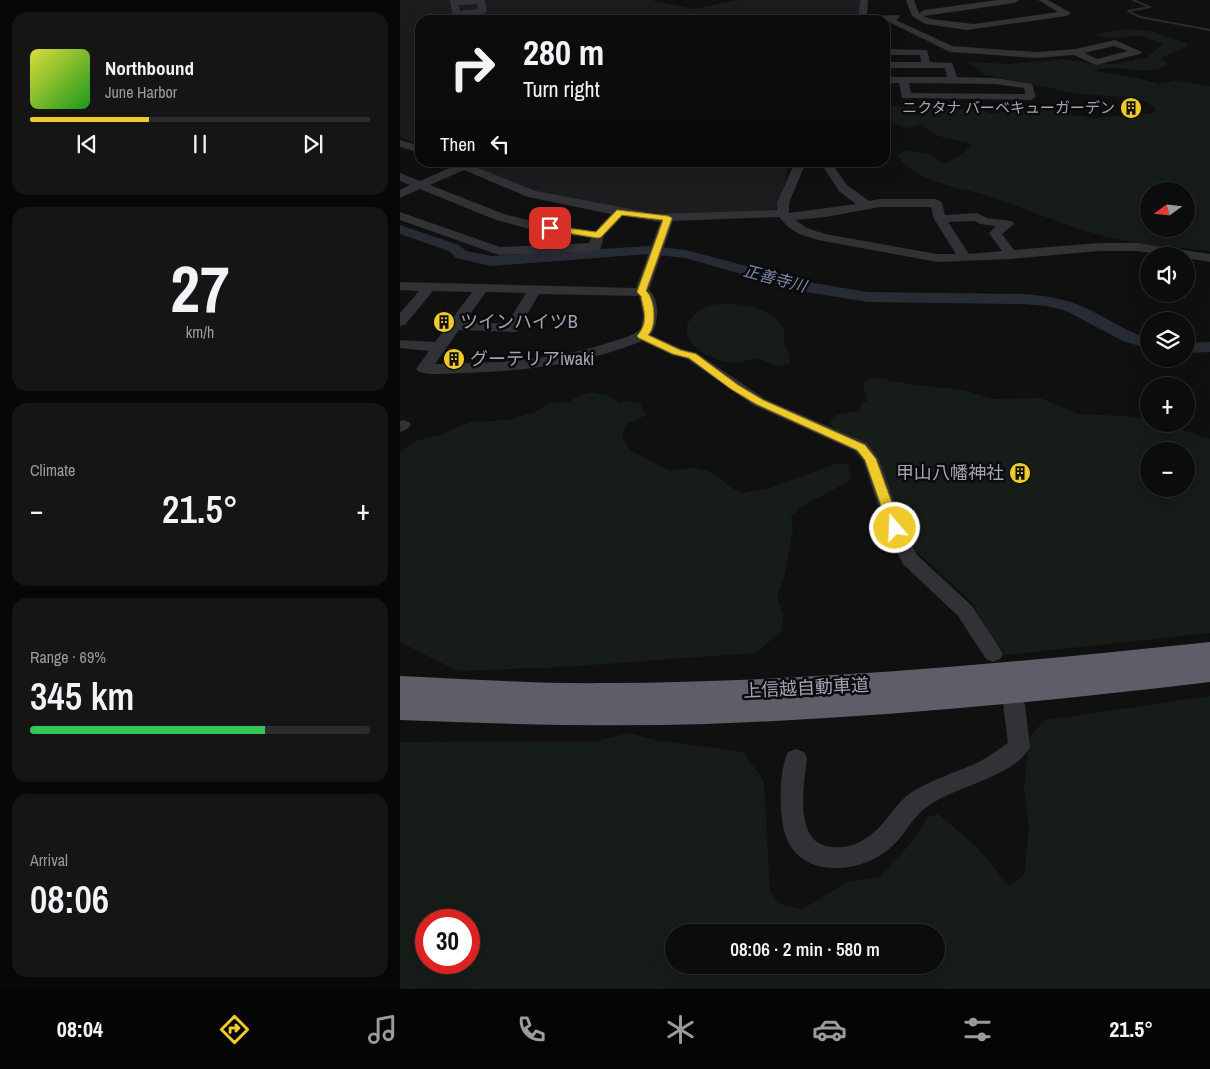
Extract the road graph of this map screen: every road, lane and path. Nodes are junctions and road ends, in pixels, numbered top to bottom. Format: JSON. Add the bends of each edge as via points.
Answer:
{"nodes":[{"id":1,"x":864,"y":0,"type":"edge"},
{"id":2,"x":1042,"y":0,"type":"edge"},
{"id":3,"x":915,"y":1,"type":"edge"},
{"id":4,"x":1018,"y":3,"type":"edge"},
{"id":5,"x":915,"y":14,"type":"junction"},
{"id":6,"x":862,"y":15,"type":"edge"},
{"id":7,"x":970,"y":16,"type":"dead end"},
{"id":8,"x":1042,"y":16,"type":"junction"},
{"id":9,"x":890,"y":17,"type":"edge"},
{"id":10,"x":890,"y":20,"type":"edge"},
{"id":11,"x":941,"y":21,"type":"junction"},
{"id":12,"x":890,"y":52,"type":"edge"},
{"id":13,"x":1075,"y":52,"type":"junction"},
{"id":14,"x":926,"y":65,"type":"junction"},
{"id":15,"x":890,"y":66,"type":"edge"},
{"id":16,"x":890,"y":80,"type":"edge"},
{"id":17,"x":903,"y":80,"type":"junction"},
{"id":18,"x":953,"y":80,"type":"junction"},
{"id":19,"x":400,"y":143,"type":"edge"},
{"id":20,"x":415,"y":148,"type":"edge"},
{"id":21,"x":454,"y":167,"type":"edge"},
{"id":22,"x":466,"y":167,"type":"edge"},
{"id":23,"x":799,"y":167,"type":"edge"},
{"id":24,"x":829,"y":167,"type":"edge"},
{"id":25,"x":400,"y":177,"type":"edge"},
{"id":26,"x":421,"y":186,"type":"junction"},
{"id":27,"x":400,"y":194,"type":"edge"},
{"id":28,"x":867,"y":206,"type":"junction"},
{"id":29,"x":620,"y":212,"type":"junction"},
{"id":30,"x":784,"y":215,"type":"junction"},
{"id":31,"x":400,"y":216,"type":"edge"},
{"id":32,"x":668,"y":218,"type":"junction"},
{"id":33,"x":940,"y":219,"type":"junction"},
{"id":34,"x":598,"y":235,"type":"junction"},
{"id":35,"x":1011,"y":255,"type":"junction"},
{"id":36,"x":965,"y":258,"type":"junction"},
{"id":37,"x":1210,"y":258,"type":"edge"},
{"id":38,"x":400,"y":286,"type":"edge"},
{"id":39,"x":429,"y":287,"type":"junction"},
{"id":40,"x":482,"y":288,"type":"junction"},
{"id":41,"x":535,"y":290,"type":"junction"},
{"id":42,"x":641,"y":292,"type":"junction"},
{"id":43,"x":400,"y":322,"type":"edge"},
{"id":44,"x":456,"y":326,"type":"junction"},
{"id":45,"x":642,"y":336,"type":"junction"},
{"id":46,"x":400,"y":344,"type":"edge"},
{"id":47,"x":440,"y":347,"type":"junction"},
{"id":48,"x":1210,"y":652,"type":"edge"},
{"id":49,"x":993,"y":654,"type":"dead end"},
{"id":50,"x":1210,"y":671,"type":"edge"},
{"id":51,"x":400,"y":688,"type":"edge"},
{"id":52,"x":1014,"y":704,"type":"dead end"},
{"id":53,"x":410,"y":709,"type":"edge"},
{"id":54,"x":796,"y":758,"type":"dead end"}],
"edges":[{"from":1,"to":6,"type":"street"},
{"from":2,"to":8,"type":"street","via":[[1067,13]]},
{"from":3,"to":5,"type":"street"},
{"from":4,"to":5,"type":"street"},
{"from":4,"to":8,"type":"street"},
{"from":5,"to":9,"type":"street"},
{"from":5,"to":11,"type":"street","via":[[928,22]]},
{"from":7,"to":11,"type":"street"},
{"from":8,"to":11,"type":"street","via":[[973,27],[952,26]]},
{"from":10,"to":13,"type":"street","via":[[950,48],[1037,54]]},
{"from":12,"to":14,"type":"street","via":[[924,52]]},
{"from":13,"to":13,"type":"street","via":[[1115,43],[1138,52],[1096,62]]},
{"from":14,"to":15,"type":"street"},
{"from":14,"to":18,"type":"street","via":[[949,65]]},
{"from":16,"to":17,"type":"street"},
{"from":17,"to":18,"type":"street"},
{"from":17,"to":18,"type":"street","via":[[906,96],[1031,97],[1028,86]]},
{"from":19,"to":20,"type":"street"},
{"from":21,"to":26,"type":"street"},
{"from":22,"to":29,"type":"street","via":[[532,194]]},
{"from":23,"to":30,"type":"street","via":[[783,203]]},
{"from":24,"to":28,"type":"street","via":[[843,188]]},
{"from":25,"to":26,"type":"street"},
{"from":26,"to":27,"type":"street"},
{"from":26,"to":34,"type":"street","via":[[500,217],[534,226]]},
{"from":28,"to":30,"type":"street"},
{"from":28,"to":33,"type":"street","via":[[936,203]]},
{"from":29,"to":32,"type":"street"},
{"from":29,"to":34,"type":"street"},
{"from":30,"to":32,"type":"street"},
{"from":30,"to":36,"type":"street","via":[[802,231],[824,237],[937,258]]},
{"from":31,"to":34,"type":"street","via":[[499,250],[595,246]]},
{"from":32,"to":42,"type":"street"},
{"from":33,"to":35,"type":"street","via":[[977,217],[1008,224],[996,233]]},
{"from":33,"to":36,"type":"street"},
{"from":35,"to":36,"type":"street"},
{"from":35,"to":37,"type":"street","via":[[1109,247],[1145,248]]},
{"from":38,"to":39,"type":"street"},
{"from":39,"to":40,"type":"street"},
{"from":39,"to":43,"type":"street"},
{"from":40,"to":41,"type":"street"},
{"from":40,"to":44,"type":"street"},
{"from":41,"to":42,"type":"street"},
{"from":41,"to":44,"type":"street","via":[[512,329]]},
{"from":42,"to":45,"type":"street","via":[[646,294],[650,320],[648,330]]},
{"from":44,"to":47,"type":"street"},
{"from":45,"to":47,"type":"street","via":[[586,356],[545,364],[424,369]]},
{"from":45,"to":49,"type":"street","via":[[692,356],[760,402],[861,447],[870,459],[910,559],[965,611]]},
{"from":46,"to":47,"type":"street"},
{"from":48,"to":51,"type":"highway","name":"上信越自動車道","via":[[955,679],[829,688],[607,694]]},
{"from":50,"to":53,"type":"highway","name":"上信越自動車道","via":[[961,698],[746,710],[609,714]]},
{"from":52,"to":54,"type":"street","via":[[1019,747],[987,768],[917,800],[881,842],[848,859],[811,853],[794,833],[792,808]]}]}
